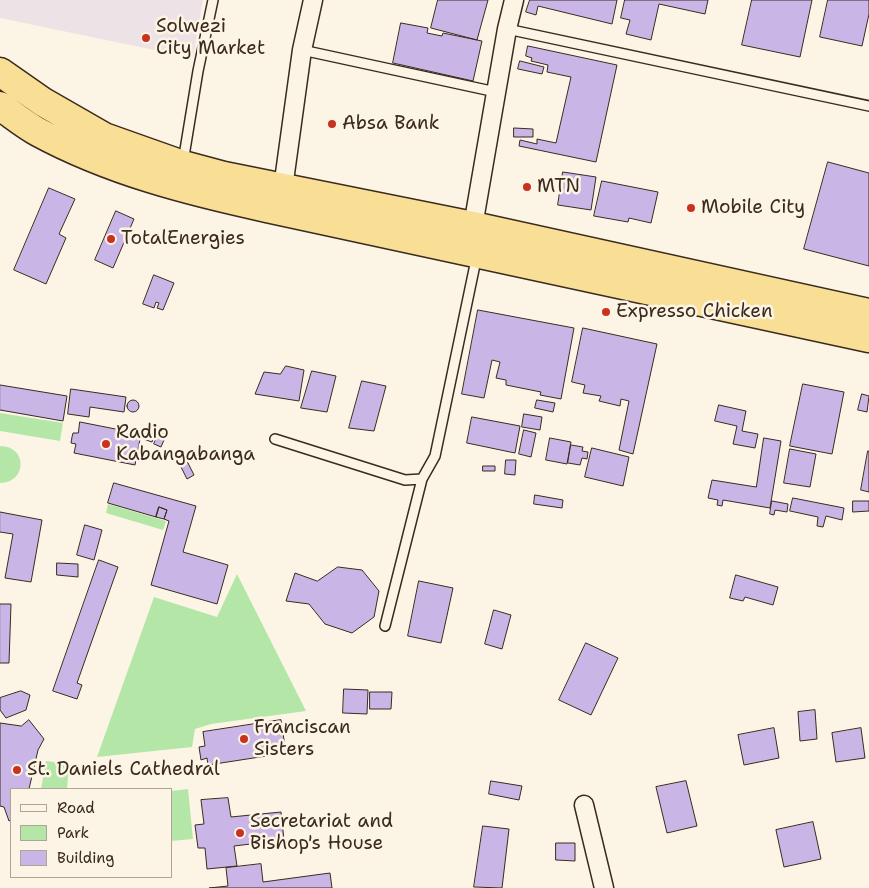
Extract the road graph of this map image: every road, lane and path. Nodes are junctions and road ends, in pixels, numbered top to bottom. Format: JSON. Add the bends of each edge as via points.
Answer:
{"nodes":[{"id":1,"x":213,"y":0,"type":"edge"},
{"id":2,"x":312,"y":0,"type":"edge"},
{"id":3,"x":514,"y":0,"type":"edge"},
{"id":4,"x":507,"y":29,"type":"junction"},
{"id":5,"x":302,"y":50,"type":"junction"},
{"id":6,"x":2,"y":75,"type":"edge"},
{"id":7,"x":496,"y":92,"type":"junction"},
{"id":8,"x":0,"y":106,"type":"edge"},
{"id":9,"x":869,"y":106,"type":"edge"},
{"id":10,"x":183,"y":165,"type":"junction"},
{"id":11,"x":283,"y":188,"type":"junction"},
{"id":12,"x":473,"y":226,"type":"junction"},
{"id":13,"x":478,"y":253,"type":"junction"},
{"id":14,"x":869,"y":313,"type":"edge"},
{"id":15,"x":869,"y":338,"type":"edge"},
{"id":16,"x":275,"y":439,"type":"dead end"},
{"id":17,"x":422,"y":479,"type":"junction"},
{"id":18,"x":385,"y":626,"type":"dead end"},
{"id":19,"x":584,"y":805,"type":"dead end"},
{"id":20,"x":604,"y":888,"type":"edge"}],
"edges":[{"from":1,"to":10,"type":"lane"},
{"from":2,"to":5,"type":"street"},
{"from":3,"to":4,"type":"street"},
{"from":4,"to":7,"type":"street"},
{"from":4,"to":9,"type":"lane"},
{"from":5,"to":7,"type":"lane"},
{"from":5,"to":11,"type":"street"},
{"from":6,"to":10,"type":"highway","via":[[104,137]]},
{"from":7,"to":12,"type":"street"},
{"from":8,"to":13,"type":"highway","via":[[36,131],[78,152],[164,182],[223,198]]},
{"from":10,"to":11,"type":"highway"},
{"from":11,"to":12,"type":"highway"},
{"from":12,"to":13,"type":"street"},
{"from":12,"to":14,"type":"highway"},
{"from":13,"to":15,"type":"highway"},
{"from":13,"to":17,"type":"lane","via":[[434,456]]},
{"from":16,"to":17,"type":"lane","via":[[405,480]]},
{"from":17,"to":18,"type":"lane"},
{"from":19,"to":20,"type":"street"}]}
